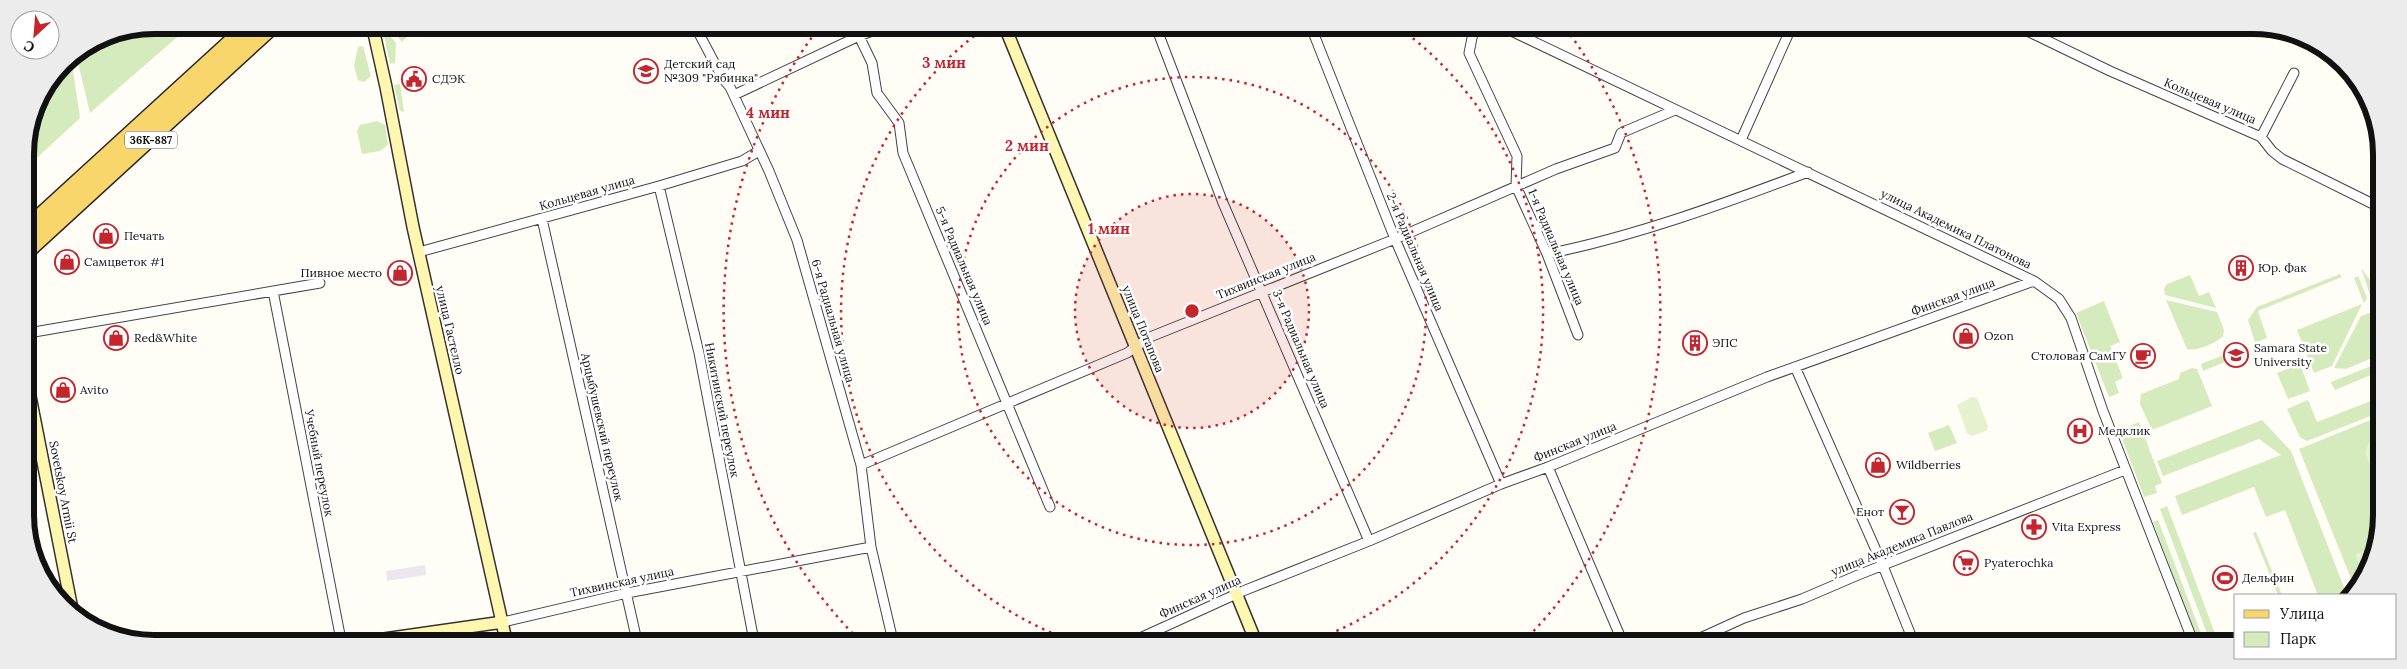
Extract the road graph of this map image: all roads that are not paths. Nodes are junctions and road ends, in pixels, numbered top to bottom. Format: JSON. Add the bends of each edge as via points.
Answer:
{"nodes":[{"id":1,"x":237,"y":34,"type":"edge"},
{"id":2,"x":252,"y":34,"type":"edge"},
{"id":3,"x":266,"y":34,"type":"edge"},
{"id":4,"x":374,"y":34,"type":"edge"},
{"id":5,"x":700,"y":34,"type":"edge"},
{"id":6,"x":863,"y":34,"type":"edge"},
{"id":7,"x":1008,"y":34,"type":"edge"},
{"id":8,"x":1159,"y":34,"type":"edge"},
{"id":9,"x":1314,"y":34,"type":"edge"},
{"id":10,"x":1473,"y":34,"type":"edge"},
{"id":11,"x":1517,"y":34,"type":"edge"},
{"id":12,"x":1788,"y":34,"type":"edge"},
{"id":13,"x":2033,"y":34,"type":"edge"},
{"id":14,"x":858,"y":36,"type":"junction"},
{"id":15,"x":2294,"y":73,"type":"dead end"},
{"id":16,"x":734,"y":95,"type":"junction"},
{"id":17,"x":1675,"y":110,"type":"junction"},
{"id":18,"x":2261,"y":137,"type":"junction"},
{"id":19,"x":1740,"y":140,"type":"junction"},
{"id":20,"x":759,"y":151,"type":"junction"},
{"id":21,"x":1808,"y":172,"type":"junction"},
{"id":22,"x":659,"y":186,"type":"junction"},
{"id":23,"x":1516,"y":186,"type":"junction"},
{"id":24,"x":2373,"y":203,"type":"edge"},
{"id":25,"x":542,"y":219,"type":"junction"},
{"id":26,"x":34,"y":220,"type":"edge"},
{"id":27,"x":34,"y":233,"type":"edge"},
{"id":28,"x":1395,"y":239,"type":"junction"},
{"id":29,"x":34,"y":247,"type":"edge"},
{"id":30,"x":419,"y":252,"type":"junction"},
{"id":31,"x":1547,"y":254,"type":"junction"},
{"id":32,"x":2034,"y":280,"type":"junction"},
{"id":33,"x":320,"y":283,"type":"dead end"},
{"id":34,"x":273,"y":291,"type":"junction"},
{"id":35,"x":1262,"y":292,"type":"junction"},
{"id":36,"x":34,"y":332,"type":"edge"},
{"id":37,"x":1578,"y":335,"type":"dead end"},
{"id":38,"x":1135,"y":346,"type":"junction"},
{"id":39,"x":1796,"y":369,"type":"junction"},
{"id":40,"x":1008,"y":404,"type":"junction"},
{"id":41,"x":34,"y":420,"type":"edge"},
{"id":42,"x":861,"y":465,"type":"junction"},
{"id":43,"x":1548,"y":467,"type":"junction"},
{"id":44,"x":2126,"y":470,"type":"junction"},
{"id":45,"x":1501,"y":484,"type":"junction"},
{"id":46,"x":1050,"y":507,"type":"dead end"},
{"id":47,"x":1369,"y":541,"type":"junction"},
{"id":48,"x":871,"y":547,"type":"junction"},
{"id":49,"x":1883,"y":566,"type":"junction"},
{"id":50,"x":741,"y":572,"type":"junction"},
{"id":51,"x":627,"y":593,"type":"junction"},
{"id":52,"x":1236,"y":594,"type":"junction"},
{"id":53,"x":70,"y":601,"type":"edge"},
{"id":54,"x":503,"y":622,"type":"junction"},
{"id":55,"x":340,"y":635,"type":"edge"},
{"id":56,"x":412,"y":635,"type":"edge"},
{"id":57,"x":505,"y":635,"type":"edge"},
{"id":58,"x":636,"y":635,"type":"edge"},
{"id":59,"x":753,"y":635,"type":"edge"},
{"id":60,"x":892,"y":635,"type":"edge"},
{"id":61,"x":1146,"y":635,"type":"edge"},
{"id":62,"x":1253,"y":635,"type":"edge"},
{"id":63,"x":1620,"y":635,"type":"edge"},
{"id":64,"x":1707,"y":635,"type":"edge"},
{"id":65,"x":1911,"y":635,"type":"edge"},
{"id":66,"x":2190,"y":635,"type":"edge"}],
"edges":[{"from":1,"to":26,"type":"main road","number":"36К-887"},
{"from":2,"to":27,"type":"main road","number":"36К-887"},
{"from":3,"to":29,"type":"main road","number":"36К-887"},
{"from":4,"to":30,"type":"street","name":"улица Гастелло"},
{"from":5,"to":16,"type":"street","name":"6-я Радиальная улица"},
{"from":6,"to":14,"type":"street"},
{"from":7,"to":38,"type":"street","name":"улица Потапова"},
{"from":8,"to":35,"type":"street","name":"3-я Радиальная улица","via":[[1223,202]]},
{"from":9,"to":28,"type":"street","name":"2-я Радиальная улица"},
{"from":10,"to":23,"type":"street","name":"1-я Радиальная улица","via":[[1469,52],[1516,156]]},
{"from":11,"to":17,"type":"street","name":"улица Академика Платонова"},
{"from":12,"to":19,"type":"street"},
{"from":13,"to":18,"type":"street","name":"Кольцевая улица","via":[[2110,72]]},
{"from":14,"to":16,"type":"street"},
{"from":14,"to":40,"type":"street","name":"5-я Радиальная улица","via":[[872,63],[877,93],[899,122],[904,153]]},
{"from":15,"to":18,"type":"street"},
{"from":16,"to":20,"type":"street","name":"6-я Радиальная улица"},
{"from":17,"to":19,"type":"street","name":"улица Академика Платонова"},
{"from":17,"to":23,"type":"street","name":"Тихвинская улица","via":[[1621,133],[1615,148]]},
{"from":18,"to":24,"type":"street","name":"Кольцевая улица","via":[[2282,159]]},
{"from":19,"to":21,"type":"street","name":"улица Академика Платонова"},
{"from":20,"to":22,"type":"street","name":"Кольцевая улица","via":[[742,161]]},
{"from":20,"to":42,"type":"street","name":"6-я Радиальная улица","via":[[797,240]]},
{"from":21,"to":31,"type":"street","via":[[1590,246]]},
{"from":21,"to":32,"type":"street","name":"улица Академика Платонова"},
{"from":22,"to":25,"type":"street","name":"Кольцевая улица"},
{"from":22,"to":50,"type":"street","name":"Никитинский переулок","via":[[699,353]]},
{"from":23,"to":28,"type":"street","name":"Тихвинская улица"},
{"from":23,"to":31,"type":"street","name":"1-я Радиальная улица"},
{"from":25,"to":30,"type":"street","name":"Кольцевая улица"},
{"from":25,"to":51,"type":"street","name":"Арцыбушевский переулок"},
{"from":28,"to":35,"type":"street","name":"Тихвинская улица"},
{"from":28,"to":45,"type":"street","name":"2-я Радиальная улица"},
{"from":30,"to":54,"type":"street","name":"улица Гастелло"},
{"from":31,"to":37,"type":"street","name":"1-я Радиальная улица"},
{"from":32,"to":39,"type":"street","name":"Финская улица"},
{"from":32,"to":44,"type":"street","name":"улица Академика Платонова","via":[[2059,298],[2071,318]]},
{"from":33,"to":34,"type":"street"},
{"from":34,"to":36,"type":"street"},
{"from":34,"to":55,"type":"street","name":"Учебный переулок"},
{"from":35,"to":38,"type":"street","name":"Тихвинская улица"},
{"from":35,"to":47,"type":"street","name":"3-я Радиальная улица"},
{"from":38,"to":40,"type":"street","name":"Тихвинская улица","via":[[1127,353]]},
{"from":38,"to":52,"type":"street","name":"улица Потапова"},
{"from":39,"to":43,"type":"street","name":"Финская улица","via":[[1768,377]]},
{"from":39,"to":49,"type":"street"},
{"from":40,"to":42,"type":"street","name":"Тихвинская улица"},
{"from":40,"to":46,"type":"street","name":"5-я Радиальная улица"},
{"from":41,"to":53,"type":"street","name":"Sovetskoy Armii St"},
{"from":42,"to":48,"type":"street","name":"6-я Радиальная улица"},
{"from":43,"to":45,"type":"street","name":"Финская улица"},
{"from":43,"to":63,"type":"street"},
{"from":44,"to":49,"type":"street","name":"улица Академика Павлова"},
{"from":44,"to":66,"type":"street","name":"улица Академика Платонова"},
{"from":45,"to":47,"type":"street","name":"Финская улица"},
{"from":47,"to":52,"type":"street","name":"Финская улица"},
{"from":48,"to":50,"type":"street","name":"Тихвинская улица"},
{"from":48,"to":60,"type":"street","name":"6-я Радиальная улица"},
{"from":49,"to":64,"type":"street","name":"улица Академика Павлова"},
{"from":49,"to":65,"type":"street"},
{"from":50,"to":51,"type":"street","name":"Тихвинская улица"},
{"from":50,"to":59,"type":"street","name":"Никитинский переулок"},
{"from":51,"to":54,"type":"street","name":"Тихвинская улица"},
{"from":51,"to":58,"type":"street","name":"Арцыбушевский переулок"},
{"from":52,"to":61,"type":"street","name":"Финская улица"},
{"from":52,"to":62,"type":"street","name":"улица Потапова"},
{"from":54,"to":56,"type":"street","name":"Тихвинская улица"},
{"from":54,"to":57,"type":"street","name":"улица Гастелло"}]}
